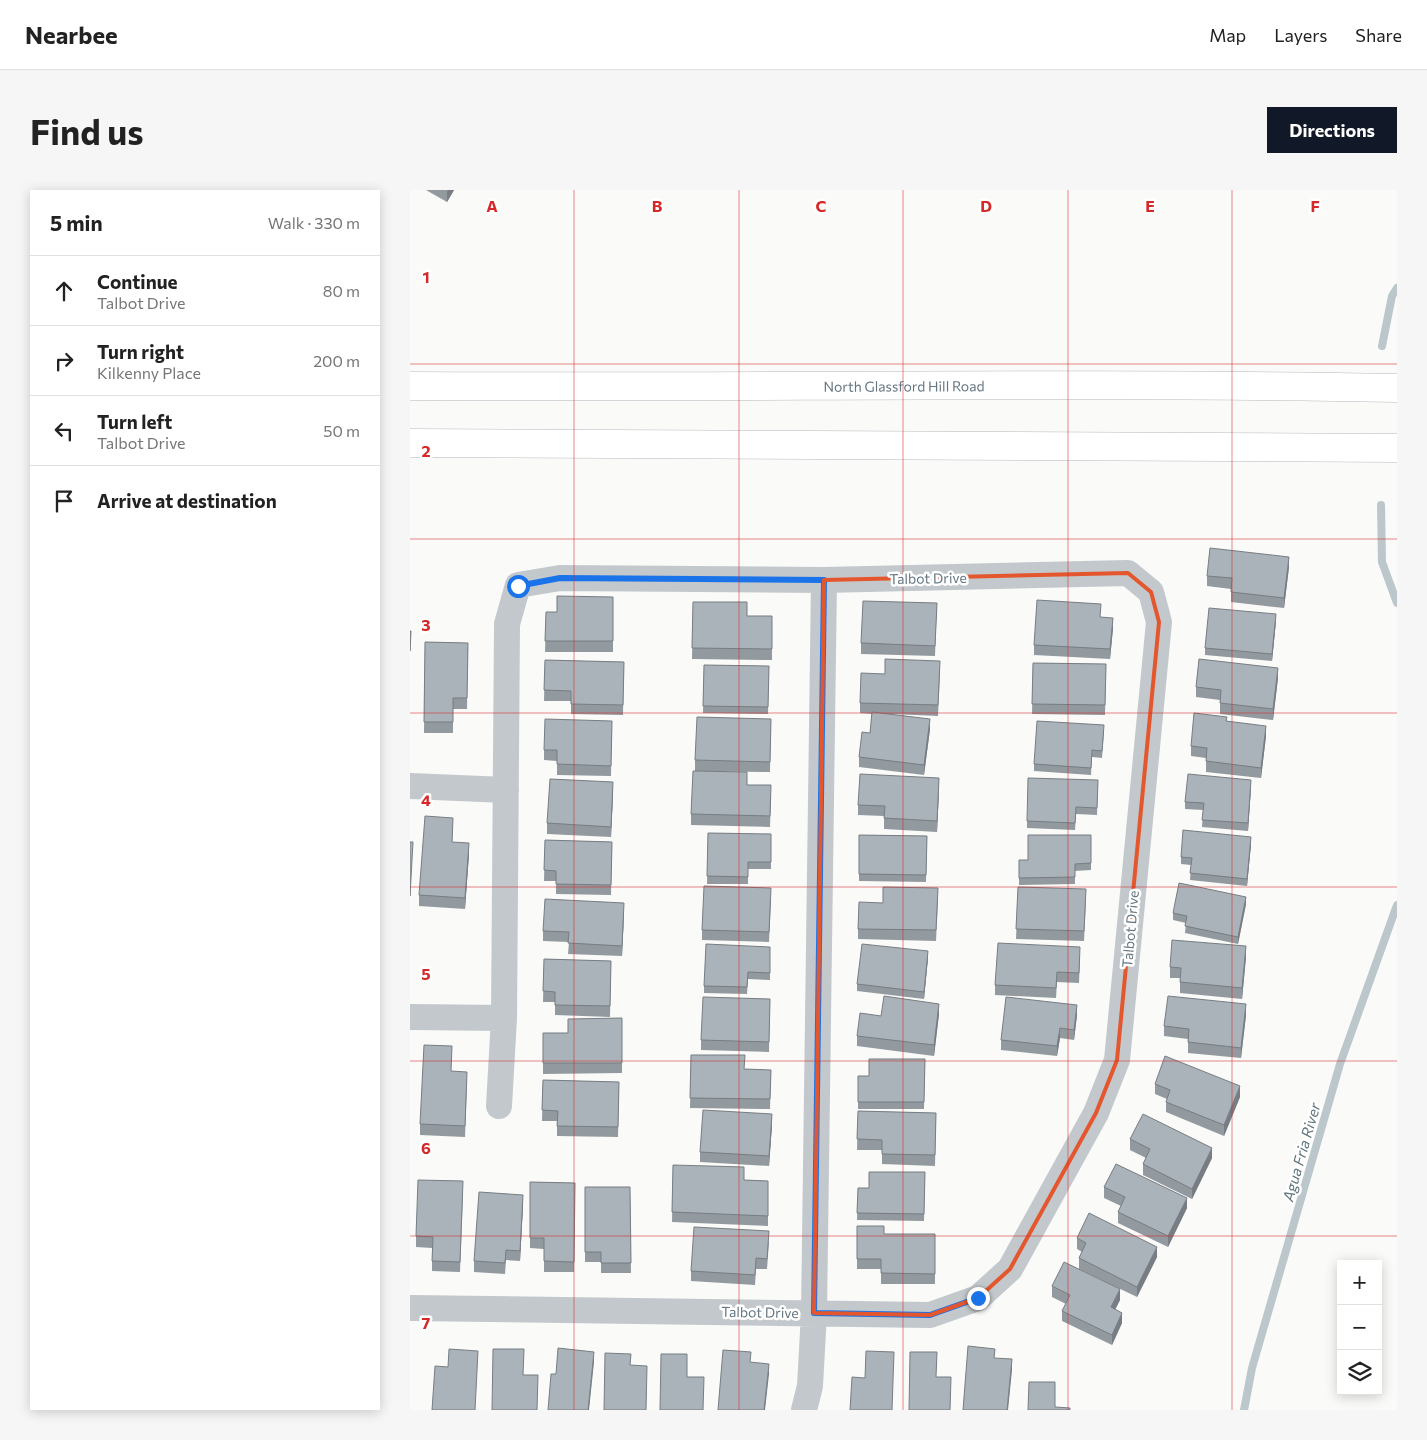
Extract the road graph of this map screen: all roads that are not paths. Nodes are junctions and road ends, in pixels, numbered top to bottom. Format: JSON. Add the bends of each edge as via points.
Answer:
{"nodes":[{"id":1,"x":410,"y":386,"type":"edge"},
{"id":2,"x":1397,"y":388,"type":"edge"},
{"id":3,"x":410,"y":442,"type":"edge"},
{"id":4,"x":1397,"y":448,"type":"edge"},
{"id":5,"x":824,"y":580,"type":"junction"},
{"id":6,"x":410,"y":786,"type":"edge"},
{"id":7,"x":506,"y":790,"type":"junction"},
{"id":8,"x":410,"y":1017,"type":"edge"},
{"id":9,"x":504,"y":1018,"type":"junction"},
{"id":10,"x":499,"y":1106,"type":"dead end"},
{"id":11,"x":410,"y":1308,"type":"edge"},
{"id":12,"x":814,"y":1313,"type":"junction"},
{"id":13,"x":804,"y":1410,"type":"edge"}],
"edges":[{"from":1,"to":2,"type":"main road","name":"North Glassford Hill Road"},
{"from":3,"to":4,"type":"main road"},
{"from":5,"to":7,"type":"street","name":"Talbot Drive","via":[[560,578],[518,586],[507,624]]},
{"from":5,"to":12,"type":"street"},
{"from":5,"to":12,"type":"street","name":"Talbot Drive","via":[[1128,573],[1151,592],[1159,622],[1117,1060],[1096,1113],[1010,1269],[978,1298],[930,1315]]},
{"from":6,"to":7,"type":"street"},
{"from":7,"to":9,"type":"street"},
{"from":8,"to":9,"type":"street"},
{"from":9,"to":10,"type":"street"},
{"from":11,"to":12,"type":"street","name":"Talbot Drive"},
{"from":12,"to":13,"type":"street","via":[[810,1386]]}]}
